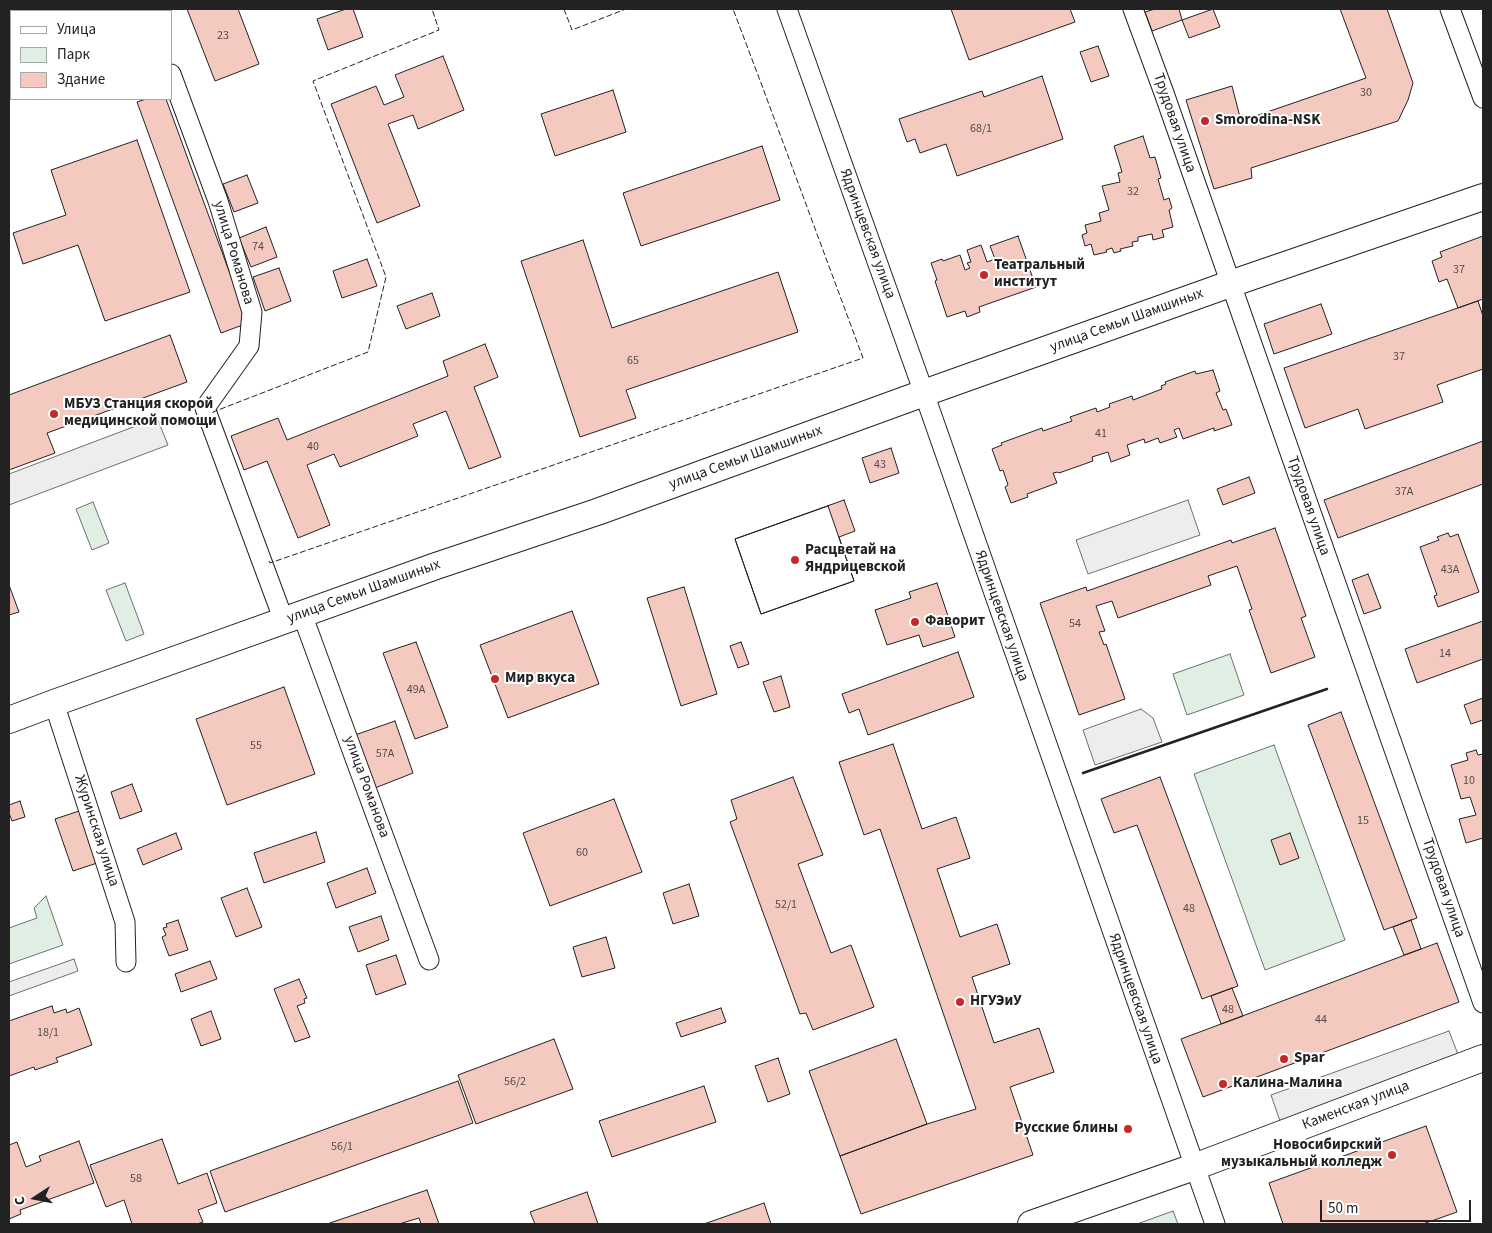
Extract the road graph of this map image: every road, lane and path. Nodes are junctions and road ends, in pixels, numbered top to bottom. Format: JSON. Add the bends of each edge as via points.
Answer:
{"nodes":[{"id":1,"x":787,"y":9,"type":"edge"},
{"id":2,"x":1133,"y":9,"type":"edge"},
{"id":3,"x":1450,"y":9,"type":"edge"},
{"id":4,"x":172,"y":77,"type":"edge"},
{"id":5,"x":1483,"y":98,"type":"edge"},
{"id":6,"x":1483,"y":197,"type":"edge"},
{"id":7,"x":1230,"y":284,"type":"junction"},
{"id":8,"x":924,"y":393,"type":"junction"},
{"id":9,"x":293,"y":617,"type":"junction"},
{"id":10,"x":54,"y":703,"type":"junction"},
{"id":11,"x":9,"y":720,"type":"edge"},
{"id":12,"x":429,"y":960,"type":"dead end"},
{"id":13,"x":126,"y":962,"type":"dead end"},
{"id":14,"x":1483,"y":1002,"type":"edge"},
{"id":15,"x":1483,"y":1058,"type":"edge"},
{"id":16,"x":1194,"y":1167,"type":"junction"},
{"id":17,"x":1031,"y":1224,"type":"edge"},
{"id":18,"x":1215,"y":1224,"type":"edge"}],
"edges":[{"from":1,"to":8,"type":"street","name":"Ядринцевская улица"},
{"from":2,"to":7,"type":"street","name":"Трудовая улица"},
{"from":3,"to":5,"type":"street"},
{"from":4,"to":9,"type":"street","name":"улица Романова","via":[[218,201],[252,312],[249,346],[205,408]]},
{"from":6,"to":7,"type":"street","name":"улица Семьи Шамшиных"},
{"from":7,"to":8,"type":"street","name":"улица Семьи Шамшиных"},
{"from":7,"to":14,"type":"street","name":"Трудовая улица"},
{"from":8,"to":9,"type":"street","name":"улица Семьи Шамшиных","via":[[597,512]]},
{"from":8,"to":16,"type":"street","name":"Ядринцевская улица"},
{"from":9,"to":10,"type":"street","name":"улица Семьи Шамшиных"},
{"from":9,"to":12,"type":"street","name":"улица Романова"},
{"from":10,"to":11,"type":"street","name":"улица Семьи Шамшиных"},
{"from":10,"to":13,"type":"street","name":"Журинская улица","via":[[125,922]]},
{"from":15,"to":16,"type":"street","name":"Каменская улица"},
{"from":16,"to":17,"type":"street","name":"Каменская улица"},
{"from":16,"to":18,"type":"street","name":"Ядринцевская улица"}]}
